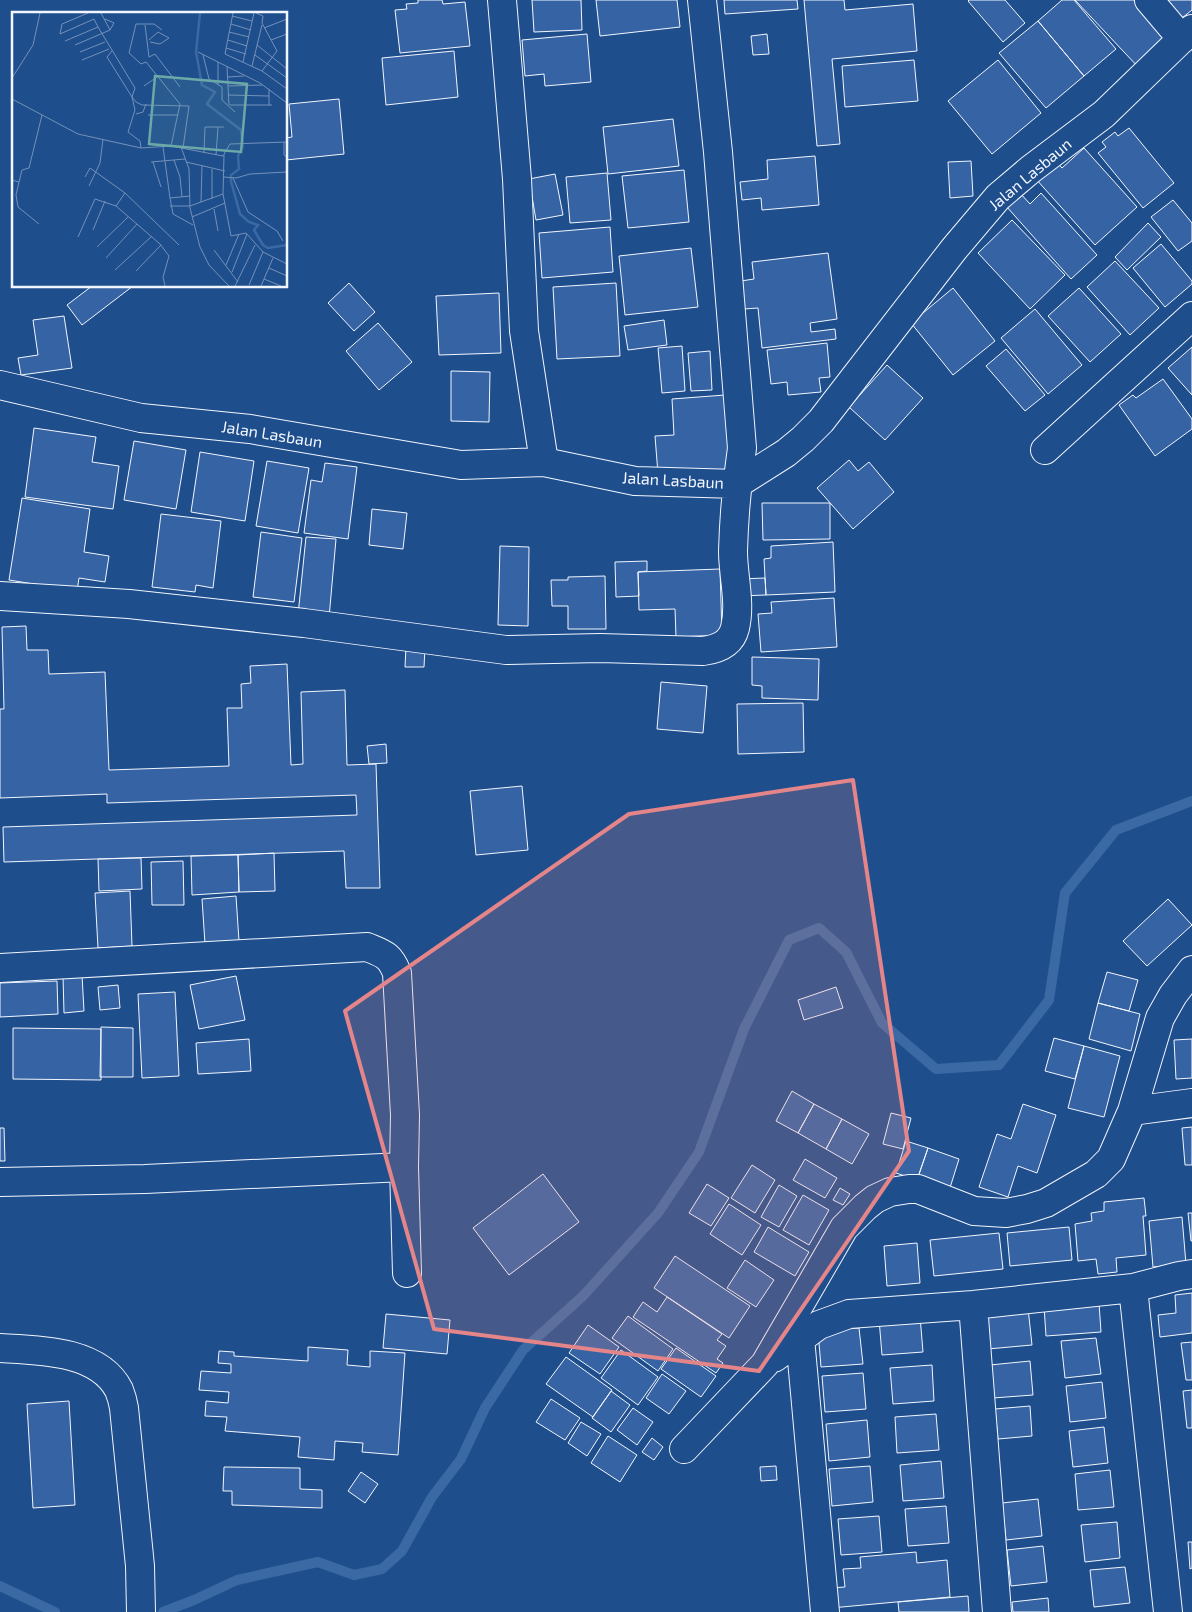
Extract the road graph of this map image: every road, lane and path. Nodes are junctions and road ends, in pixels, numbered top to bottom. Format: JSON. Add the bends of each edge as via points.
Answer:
{"nodes":[{"id":1,"x":502,"y":0,"type":"edge"},
{"id":2,"x":702,"y":0,"type":"edge"},
{"id":3,"x":1149,"y":0,"type":"edge"},
{"id":4,"x":1187,"y":34,"type":"edge"},
{"id":5,"x":1192,"y":316,"type":"edge"},
{"id":6,"x":0,"y":384,"type":"edge"},
{"id":7,"x":1045,"y":450,"type":"dead end"},
{"id":8,"x":544,"y":462,"type":"junction"},
{"id":9,"x":737,"y":484,"type":"junction"},
{"id":10,"x":0,"y":596,"type":"edge"},
{"id":11,"x":0,"y":968,"type":"edge"},
{"id":12,"x":1192,"y":970,"type":"edge"},
{"id":13,"x":1192,"y":1103,"type":"edge"},
{"id":14,"x":1132,"y":1110,"type":"junction"},
{"id":15,"x":404,"y":1167,"type":"junction"},
{"id":16,"x":0,"y":1182,"type":"edge"},
{"id":17,"x":407,"y":1273,"type":"dead end"},
{"id":18,"x":1192,"y":1274,"type":"edge"},
{"id":19,"x":1133,"y":1288,"type":"junction"},
{"id":20,"x":973,"y":1305,"type":"junction"},
{"id":21,"x":800,"y":1338,"type":"junction"},
{"id":22,"x":0,"y":1348,"type":"edge"},
{"id":23,"x":765,"y":1364,"type":"junction"},
{"id":24,"x":684,"y":1450,"type":"dead end"},
{"id":25,"x":141,"y":1612,"type":"edge"},
{"id":26,"x":825,"y":1612,"type":"edge"},
{"id":27,"x":997,"y":1612,"type":"edge"},
{"id":28,"x":1168,"y":1612,"type":"edge"}],
"edges":[{"from":1,"to":8,"type":"street","via":[[517,178],[524,331]]},
{"from":2,"to":9,"type":"street","via":[[742,448]]},
{"from":3,"to":4,"type":"street"},
{"from":4,"to":9,"type":"street","name":"Jalan Lasbaun","via":[[1104,114],[998,196],[822,421],[786,453]]},
{"from":5,"to":7,"type":"street"},
{"from":6,"to":8,"type":"street","name":"Jalan Lasbaun","via":[[141,418],[250,430],[461,465]]},
{"from":8,"to":9,"type":"street","name":"Jalan Lasbaun","via":[[635,481]]},
{"from":9,"to":10,"type":"street","via":[[735,629],[729,640],[718,649],[506,650],[139,605]]},
{"from":11,"to":15,"type":"street","via":[[367,947],[385,954],[397,973],[405,1115]]},
{"from":12,"to":14,"type":"street","via":[[1160,1018]]},
{"from":13,"to":14,"type":"street"},
{"from":14,"to":23,"type":"street","via":[[1110,1159],[1096,1174],[1046,1203],[1006,1213],[974,1211],[909,1188],[890,1192],[865,1207],[844,1228]]},
{"from":15,"to":16,"type":"street"},
{"from":15,"to":17,"type":"street"},
{"from":18,"to":19,"type":"street"},
{"from":19,"to":20,"type":"street"},
{"from":19,"to":28,"type":"street"},
{"from":20,"to":21,"type":"street","via":[[849,1314],[819,1325]]},
{"from":20,"to":27,"type":"street"},
{"from":21,"to":23,"type":"street"},
{"from":21,"to":26,"type":"street"},
{"from":22,"to":25,"type":"street","via":[[38,1350],[83,1358],[107,1375],[118,1389],[124,1408],[140,1566]]},
{"from":23,"to":24,"type":"street"}]}
